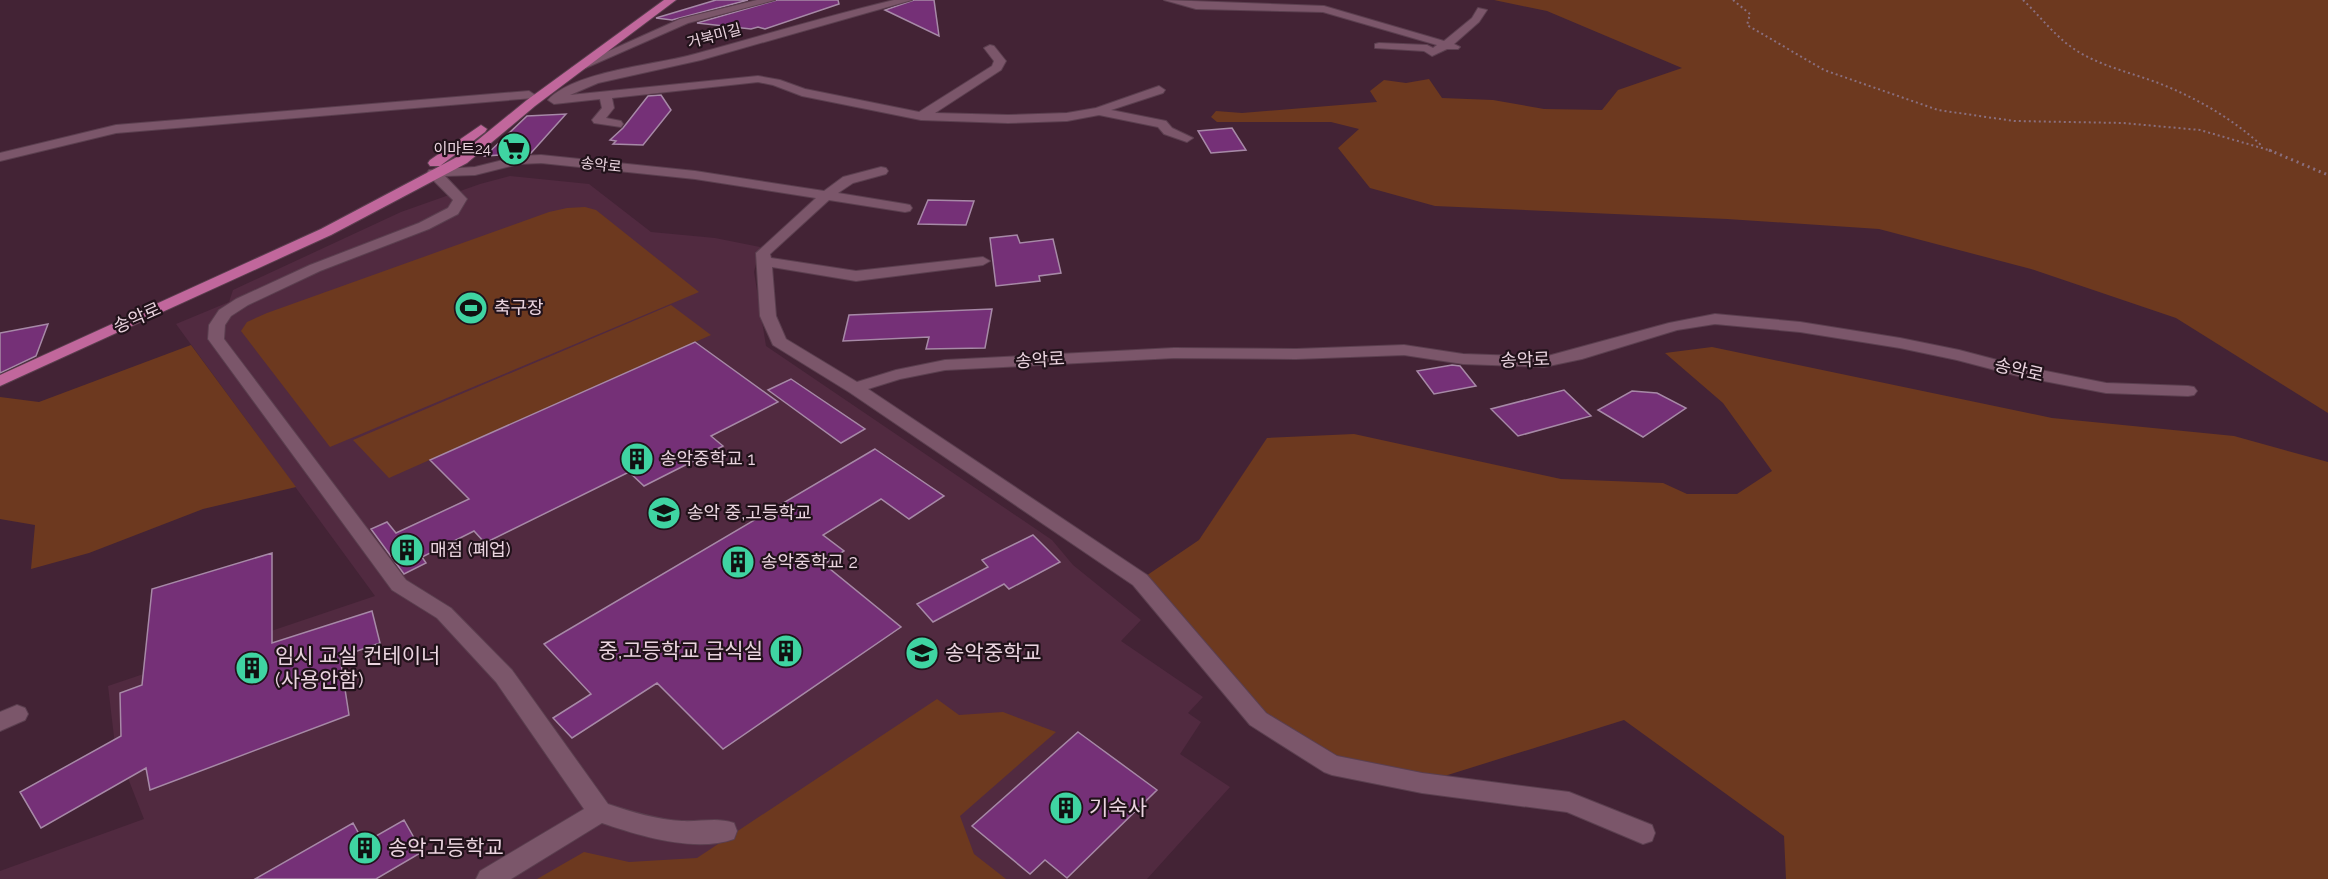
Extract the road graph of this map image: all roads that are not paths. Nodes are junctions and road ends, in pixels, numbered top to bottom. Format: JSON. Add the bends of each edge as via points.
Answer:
{"nodes":[{"id":1,"x":663,"y":0,"type":"edge"},
{"id":2,"x":671,"y":0,"type":"edge"},
{"id":3,"x":770,"y":0,"type":"edge"},
{"id":4,"x":907,"y":0,"type":"edge"},
{"id":5,"x":1168,"y":0,"type":"edge"},
{"id":6,"x":1482,"y":10,"type":"dead end"},
{"id":7,"x":1379,"y":46,"type":"dead end"},
{"id":8,"x":1451,"y":46,"type":"junction"},
{"id":9,"x":990,"y":48,"type":"dead end"},
{"id":10,"x":577,"y":68,"type":"junction"},
{"id":11,"x":1159,"y":90,"type":"dead end"},
{"id":12,"x":606,"y":96,"type":"junction"},
{"id":13,"x":530,"y":99,"type":"junction"},
{"id":14,"x":554,"y":100,"type":"junction"},
{"id":15,"x":1099,"y":111,"type":"junction"},
{"id":16,"x":921,"y":116,"type":"junction"},
{"id":17,"x":617,"y":124,"type":"dead end"},
{"id":18,"x":1187,"y":138,"type":"dead end"},
{"id":19,"x":0,"y":157,"type":"edge"},
{"id":20,"x":881,"y":171,"type":"dead end"},
{"id":21,"x":434,"y":173,"type":"junction"},
{"id":22,"x":826,"y":196,"type":"junction"},
{"id":23,"x":905,"y":208,"type":"dead end"},
{"id":24,"x":764,"y":261,"type":"junction"},
{"id":25,"x":982,"y":261,"type":"dead end"},
{"id":26,"x":0,"y":375,"type":"edge"},
{"id":27,"x":0,"y":381,"type":"edge"},
{"id":28,"x":855,"y":388,"type":"junction"},
{"id":29,"x":2188,"y":391,"type":"dead end"},
{"id":30,"x":600,"y":812,"type":"junction"},
{"id":31,"x":725,"y":831,"type":"dead end"},
{"id":32,"x":1643,"y":833,"type":"dead end"},
{"id":33,"x":489,"y":879,"type":"edge"}],
"edges":[{"from":1,"to":13,"type":"main road"},
{"from":2,"to":10,"type":"main road","name":"송악로"},
{"from":3,"to":10,"type":"street","name":"송악로","via":[[684,21]]},
{"from":4,"to":14,"type":"street","name":"거북미길","via":[[666,65],[593,80],[569,88]]},
{"from":5,"to":8,"type":"street","via":[[1196,6],[1324,9]]},
{"from":6,"to":8,"type":"street","via":[[1480,17]]},
{"from":7,"to":8,"type":"street","via":[[1427,48],[1432,53]]},
{"from":9,"to":16,"type":"street","via":[[1000,61],[997,68]]},
{"from":10,"to":13,"type":"main road","name":"송악로"},
{"from":11,"to":15,"type":"street"},
{"from":12,"to":14,"type":"street"},
{"from":12,"to":16,"type":"street","via":[[758,79]]},
{"from":12,"to":17,"type":"street","via":[[608,108],[598,120]]},
{"from":13,"to":14,"type":"street","name":"거북미길"},
{"from":13,"to":19,"type":"street","name":"거북미길","via":[[116,129]]},
{"from":13,"to":21,"type":"main road","name":"송악로","via":[[462,160]]},
{"from":13,"to":26,"type":"main road","via":[[444,158],[382,194]]},
{"from":15,"to":16,"type":"street","via":[[1067,117],[1008,119]]},
{"from":15,"to":18,"type":"street","via":[[1162,124],[1168,131]]},
{"from":20,"to":22,"type":"street","via":[[848,180]]},
{"from":21,"to":22,"type":"street","name":"송악로","via":[[475,171],[541,159]]},
{"from":21,"to":27,"type":"main road","name":"송악로","via":[[326,232]]},
{"from":21,"to":30,"type":"street","via":[[460,199],[453,210],[424,226],[315,268],[243,302],[225,313],[217,325],[216,339],[399,585],[444,613],[504,676]]},
{"from":22,"to":23,"type":"street","name":"송악로"},
{"from":22,"to":24,"type":"street","via":[[763,254]]},
{"from":24,"to":25,"type":"street","via":[[856,276]]},
{"from":24,"to":28,"type":"street","via":[[768,316],[779,342]]},
{"from":28,"to":29,"type":"street","name":"송악로","via":[[945,365],[1174,353],[1404,350],[1463,359],[1544,362],[1715,319],[1800,327],[1900,343],[2106,388]]},
{"from":28,"to":32,"type":"street","via":[[1140,580],[1258,719],[1332,765],[1422,783],[1569,802]]},
{"from":30,"to":31,"type":"street","via":[[681,832]]},
{"from":30,"to":33,"type":"street"}]}
